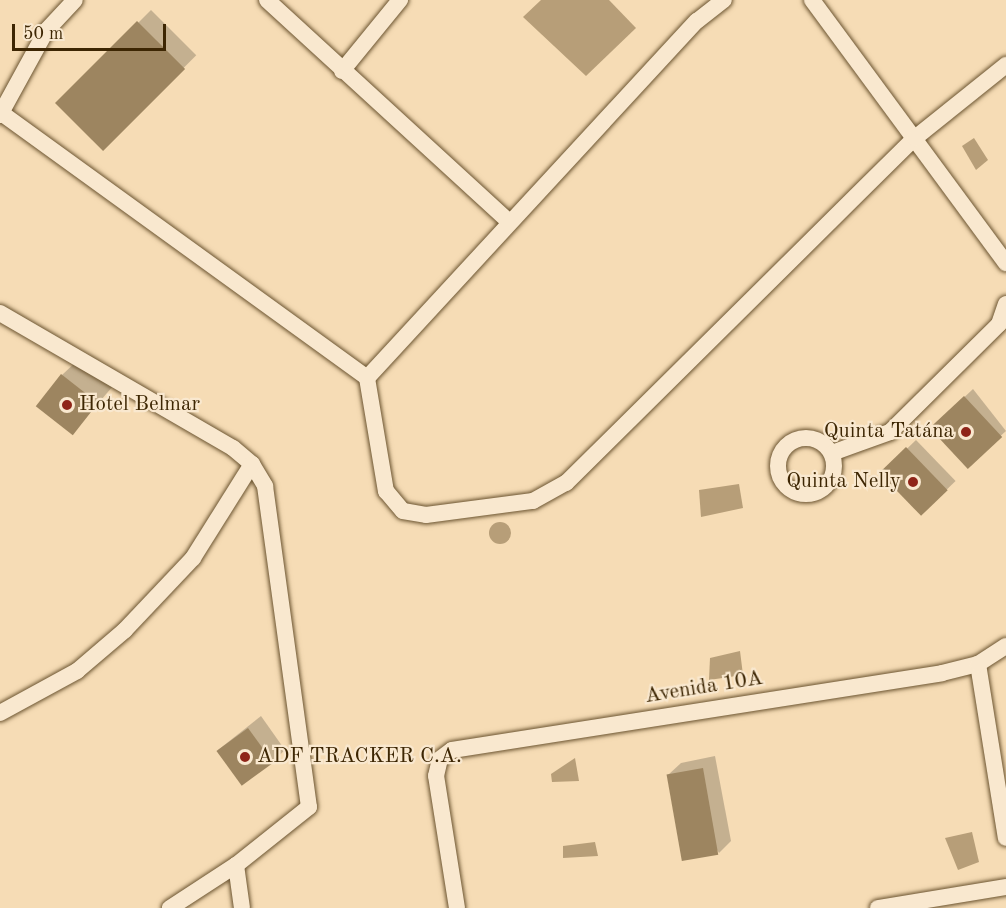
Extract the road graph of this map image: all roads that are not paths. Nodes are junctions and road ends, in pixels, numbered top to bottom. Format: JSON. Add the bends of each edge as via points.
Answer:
{"nodes":[{"id":1,"x":75,"y":0,"type":"edge"},
{"id":2,"x":267,"y":0,"type":"edge"},
{"id":3,"x":400,"y":0,"type":"edge"},
{"id":4,"x":724,"y":0,"type":"edge"},
{"id":5,"x":813,"y":0,"type":"edge"},
{"id":6,"x":1006,"y":65,"type":"edge"},
{"id":7,"x":342,"y":71,"type":"junction"},
{"id":8,"x":0,"y":113,"type":"edge"},
{"id":9,"x":915,"y":138,"type":"junction"},
{"id":10,"x":508,"y":221,"type":"junction"},
{"id":11,"x":1006,"y":263,"type":"edge"},
{"id":12,"x":1006,"y":304,"type":"edge"},
{"id":13,"x":0,"y":313,"type":"edge"},
{"id":14,"x":367,"y":378,"type":"junction"},
{"id":15,"x":832,"y":453,"type":"dead end"},
{"id":16,"x":252,"y":464,"type":"junction"},
{"id":17,"x":1006,"y":646,"type":"edge"},
{"id":18,"x":978,"y":664,"type":"junction"},
{"id":19,"x":0,"y":713,"type":"edge"},
{"id":20,"x":1006,"y":838,"type":"edge"},
{"id":21,"x":236,"y":865,"type":"junction"},
{"id":22,"x":1006,"y":887,"type":"edge"},
{"id":23,"x":170,"y":908,"type":"edge"},
{"id":24,"x":242,"y":908,"type":"edge"},
{"id":25,"x":457,"y":908,"type":"edge"},
{"id":26,"x":878,"y":908,"type":"edge"}],
"edges":[{"from":1,"to":8,"type":"street","via":[[46,31]]},
{"from":2,"to":7,"type":"street"},
{"from":3,"to":7,"type":"street"},
{"from":4,"to":10,"type":"street","via":[[697,21]]},
{"from":5,"to":9,"type":"street"},
{"from":6,"to":9,"type":"street"},
{"from":7,"to":10,"type":"street"},
{"from":8,"to":14,"type":"street"},
{"from":9,"to":11,"type":"street"},
{"from":9,"to":14,"type":"street","via":[[550,494],[426,515],[403,511],[386,491]]},
{"from":10,"to":14,"type":"street"},
{"from":12,"to":15,"type":"street","via":[[999,324],[890,432]]},
{"from":13,"to":16,"type":"street"},
{"from":16,"to":19,"type":"street","via":[[193,558],[125,630],[77,671]]},
{"from":16,"to":21,"type":"street","via":[[265,486],[309,807]]},
{"from":17,"to":18,"type":"street"},
{"from":18,"to":20,"type":"street"},
{"from":18,"to":25,"type":"street","name":"Avenida 10A","via":[[452,750],[440,759],[436,776]]},
{"from":21,"to":23,"type":"street"},
{"from":21,"to":24,"type":"street"},
{"from":22,"to":26,"type":"street"}]}
